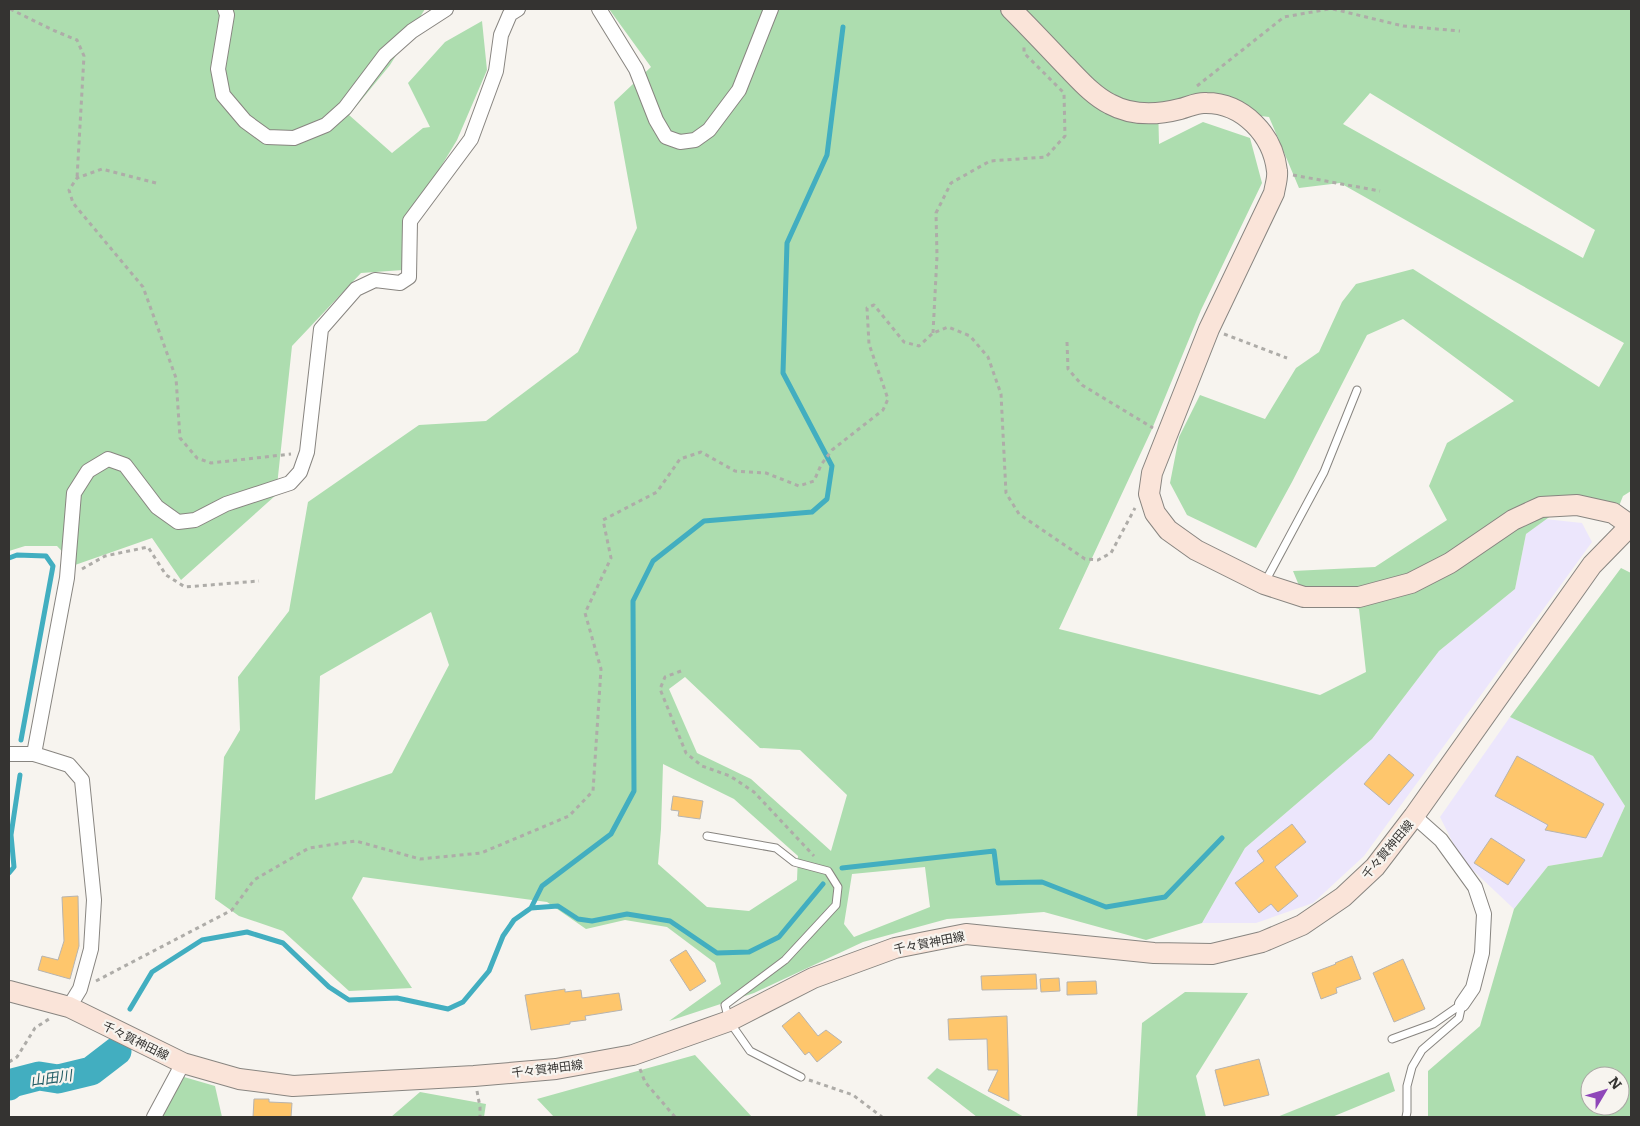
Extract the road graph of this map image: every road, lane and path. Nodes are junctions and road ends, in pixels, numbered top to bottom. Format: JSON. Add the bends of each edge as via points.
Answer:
{"nodes":[{"id":1,"x":10,"y":9,"type":"edge"},
{"id":2,"x":225,"y":9,"type":"edge"},
{"id":3,"x":446,"y":9,"type":"edge"},
{"id":4,"x":518,"y":9,"type":"edge"},
{"id":5,"x":599,"y":9,"type":"edge"},
{"id":6,"x":771,"y":9,"type":"edge"},
{"id":7,"x":1329,"y":9,"type":"edge"},
{"id":8,"x":1333,"y":9,"type":"edge"},
{"id":9,"x":1018,"y":16,"type":"edge"},
{"id":10,"x":1460,"y":31,"type":"dead end"},
{"id":11,"x":1193,"y":90,"type":"dead end"},
{"id":12,"x":1277,"y":172,"type":"junction"},
{"id":13,"x":77,"y":178,"type":"junction"},
{"id":14,"x":156,"y":182,"type":"dead end"},
{"id":15,"x":1380,"y":191,"type":"dead end"},
{"id":16,"x":1209,"y":328,"type":"junction"},
{"id":17,"x":933,"y":333,"type":"junction"},
{"id":18,"x":1067,"y":342,"type":"dead end"},
{"id":19,"x":1287,"y":358,"type":"dead end"},
{"id":20,"x":1357,"y":390,"type":"dead end"},
{"id":21,"x":1167,"y":436,"type":"junction"},
{"id":22,"x":306,"y":452,"type":"junction"},
{"id":23,"x":1149,"y":494,"type":"junction"},
{"id":24,"x":1631,"y":525,"type":"edge"},
{"id":25,"x":67,"y":578,"type":"junction"},
{"id":26,"x":259,"y":581,"type":"dead end"},
{"id":27,"x":1264,"y":584,"type":"junction"},
{"id":28,"x":681,"y":671,"type":"dead end"},
{"id":29,"x":9,"y":754,"type":"edge"},
{"id":30,"x":34,"y":754,"type":"junction"},
{"id":31,"x":1414,"y":816,"type":"junction"},
{"id":32,"x":707,"y":836,"type":"dead end"},
{"id":33,"x":828,"y":871,"type":"junction"},
{"id":34,"x":80,"y":989,"type":"junction"},
{"id":35,"x":9,"y":990,"type":"edge"},
{"id":36,"x":1462,"y":1004,"type":"junction"},
{"id":37,"x":69,"y":1007,"type":"junction"},
{"id":38,"x":730,"y":1021,"type":"junction"},
{"id":39,"x":1392,"y":1039,"type":"dead end"},
{"id":40,"x":633,"y":1055,"type":"junction"},
{"id":41,"x":9,"y":1062,"type":"edge"},
{"id":42,"x":183,"y":1063,"type":"junction"},
{"id":43,"x":474,"y":1076,"type":"junction"},
{"id":44,"x":801,"y":1077,"type":"joint"},
{"id":45,"x":154,"y":1117,"type":"edge"},
{"id":46,"x":480,"y":1117,"type":"edge"},
{"id":47,"x":675,"y":1117,"type":"edge"},
{"id":48,"x":882,"y":1117,"type":"edge"},
{"id":49,"x":1406,"y":1117,"type":"edge"}],
"edges":[{"from":1,"to":13,"type":"path","via":[[78,40],[84,56]]},
{"from":2,"to":3,"type":"street","via":[[227,15],[218,69],[223,95],[245,121],[267,136],[294,138],[326,125],[345,108],[385,55],[412,31]]},
{"from":4,"to":22,"type":"street","via":[[510,14],[501,35],[496,71],[471,139],[410,221],[409,277],[400,283],[374,280],[356,289],[321,329]]},
{"from":5,"to":6,"type":"street","via":[[636,70],[666,137],[680,142],[696,140],[709,130],[739,90]]},
{"from":7,"to":11,"type":"path","via":[[1284,17]]},
{"from":8,"to":10,"type":"path","via":[[1402,26]]},
{"from":9,"to":12,"type":"main road","via":[[1088,89],[1109,104],[1147,114],[1205,102],[1224,105],[1243,114],[1259,128],[1271,147]]},
{"from":9,"to":17,"type":"path","via":[[1024,54],[1064,93],[1065,136],[1046,157],[990,161],[951,184],[936,213]]},
{"from":12,"to":15,"type":"path"},
{"from":12,"to":16,"type":"main road","via":[[1274,193]]},
{"from":13,"to":14,"type":"path","via":[[102,169]]},
{"from":13,"to":22,"type":"path","via":[[69,190],[73,203],[144,287],[176,378],[180,438],[197,458],[211,463]]},
{"from":16,"to":19,"type":"path"},
{"from":16,"to":21,"type":"main road"},
{"from":17,"to":23,"type":"path","via":[[948,327],[970,336],[988,357],[1001,394],[1006,493],[1019,514],[1085,560],[1098,560],[1111,553],[1137,504]]},
{"from":17,"to":34,"type":"path","via":[[919,346],[904,342],[874,305],[867,308],[869,344],[888,399],[883,410],[832,450],[814,481],[799,486],[766,473],[735,471],[701,452],[680,459],[657,492],[603,520],[611,558],[585,613],[601,669],[594,791],[569,816],[481,853],[420,859],[356,841],[309,848],[254,880],[232,910]]},
{"from":18,"to":21,"type":"path","via":[[1068,370],[1082,385]]},
{"from":20,"to":27,"type":"lane","via":[[1324,472]]},
{"from":21,"to":23,"type":"main road","via":[[1152,473]]},
{"from":22,"to":25,"type":"street","via":[[300,472],[290,483],[226,504],[195,520],[178,522],[157,507],[125,464],[108,459],[88,471],[74,493]]},
{"from":23,"to":27,"type":"main road","via":[[1155,513],[1168,530],[1196,550]]},
{"from":24,"to":27,"type":"main road","via":[[1613,513],[1578,505],[1541,507],[1513,520],[1450,563],[1411,583],[1358,597],[1304,597]]},
{"from":24,"to":31,"type":"main road","name":"千々賀神田線","via":[[1592,565]]},
{"from":25,"to":26,"type":"path","via":[[105,556],[148,547],[166,575],[185,587]]},
{"from":25,"to":30,"type":"street"},
{"from":28,"to":33,"type":"path","via":[[666,677],[660,689],[686,753],[702,766],[730,776],[754,792]]},
{"from":29,"to":30,"type":"street"},
{"from":30,"to":34,"type":"street","via":[[70,765],[82,780],[94,900],[91,949]]},
{"from":31,"to":36,"type":"street","via":[[1441,840],[1464,871],[1475,887],[1484,914],[1482,953],[1474,988]]},
{"from":31,"to":38,"type":"main road","name":"千々賀神田線","via":[[1375,867],[1343,897],[1302,925],[1262,942],[1212,954],[1154,953],[966,934],[895,948],[849,964],[813,978]]},
{"from":32,"to":33,"type":"lane","via":[[776,848],[794,862]]},
{"from":33,"to":38,"type":"lane","via":[[838,887],[836,905],[785,960],[725,1005]]},
{"from":34,"to":37,"type":"street"},
{"from":35,"to":37,"type":"main road","name":"千々賀神田線"},
{"from":36,"to":39,"type":"lane","via":[[1432,1024]]},
{"from":36,"to":49,"type":"lane","via":[[1458,1018],[1422,1050],[1412,1067],[1406,1086]]},
{"from":37,"to":41,"type":"path","via":[[34,1028],[17,1058]]},
{"from":37,"to":42,"type":"main road","name":"千々賀神田線"},
{"from":38,"to":40,"type":"main road","name":"千々賀神田線"},
{"from":38,"to":44,"type":"lane","via":[[750,1051]]},
{"from":40,"to":43,"type":"main road","name":"千々賀神田線","via":[[556,1069]]},
{"from":40,"to":47,"type":"path","via":[[646,1082]]},
{"from":42,"to":43,"type":"main road","name":"千々賀神田線","via":[[239,1079],[293,1086]]},
{"from":42,"to":45,"type":"street"},
{"from":43,"to":46,"type":"path"},
{"from":44,"to":48,"type":"path","via":[[853,1095]]}]}
